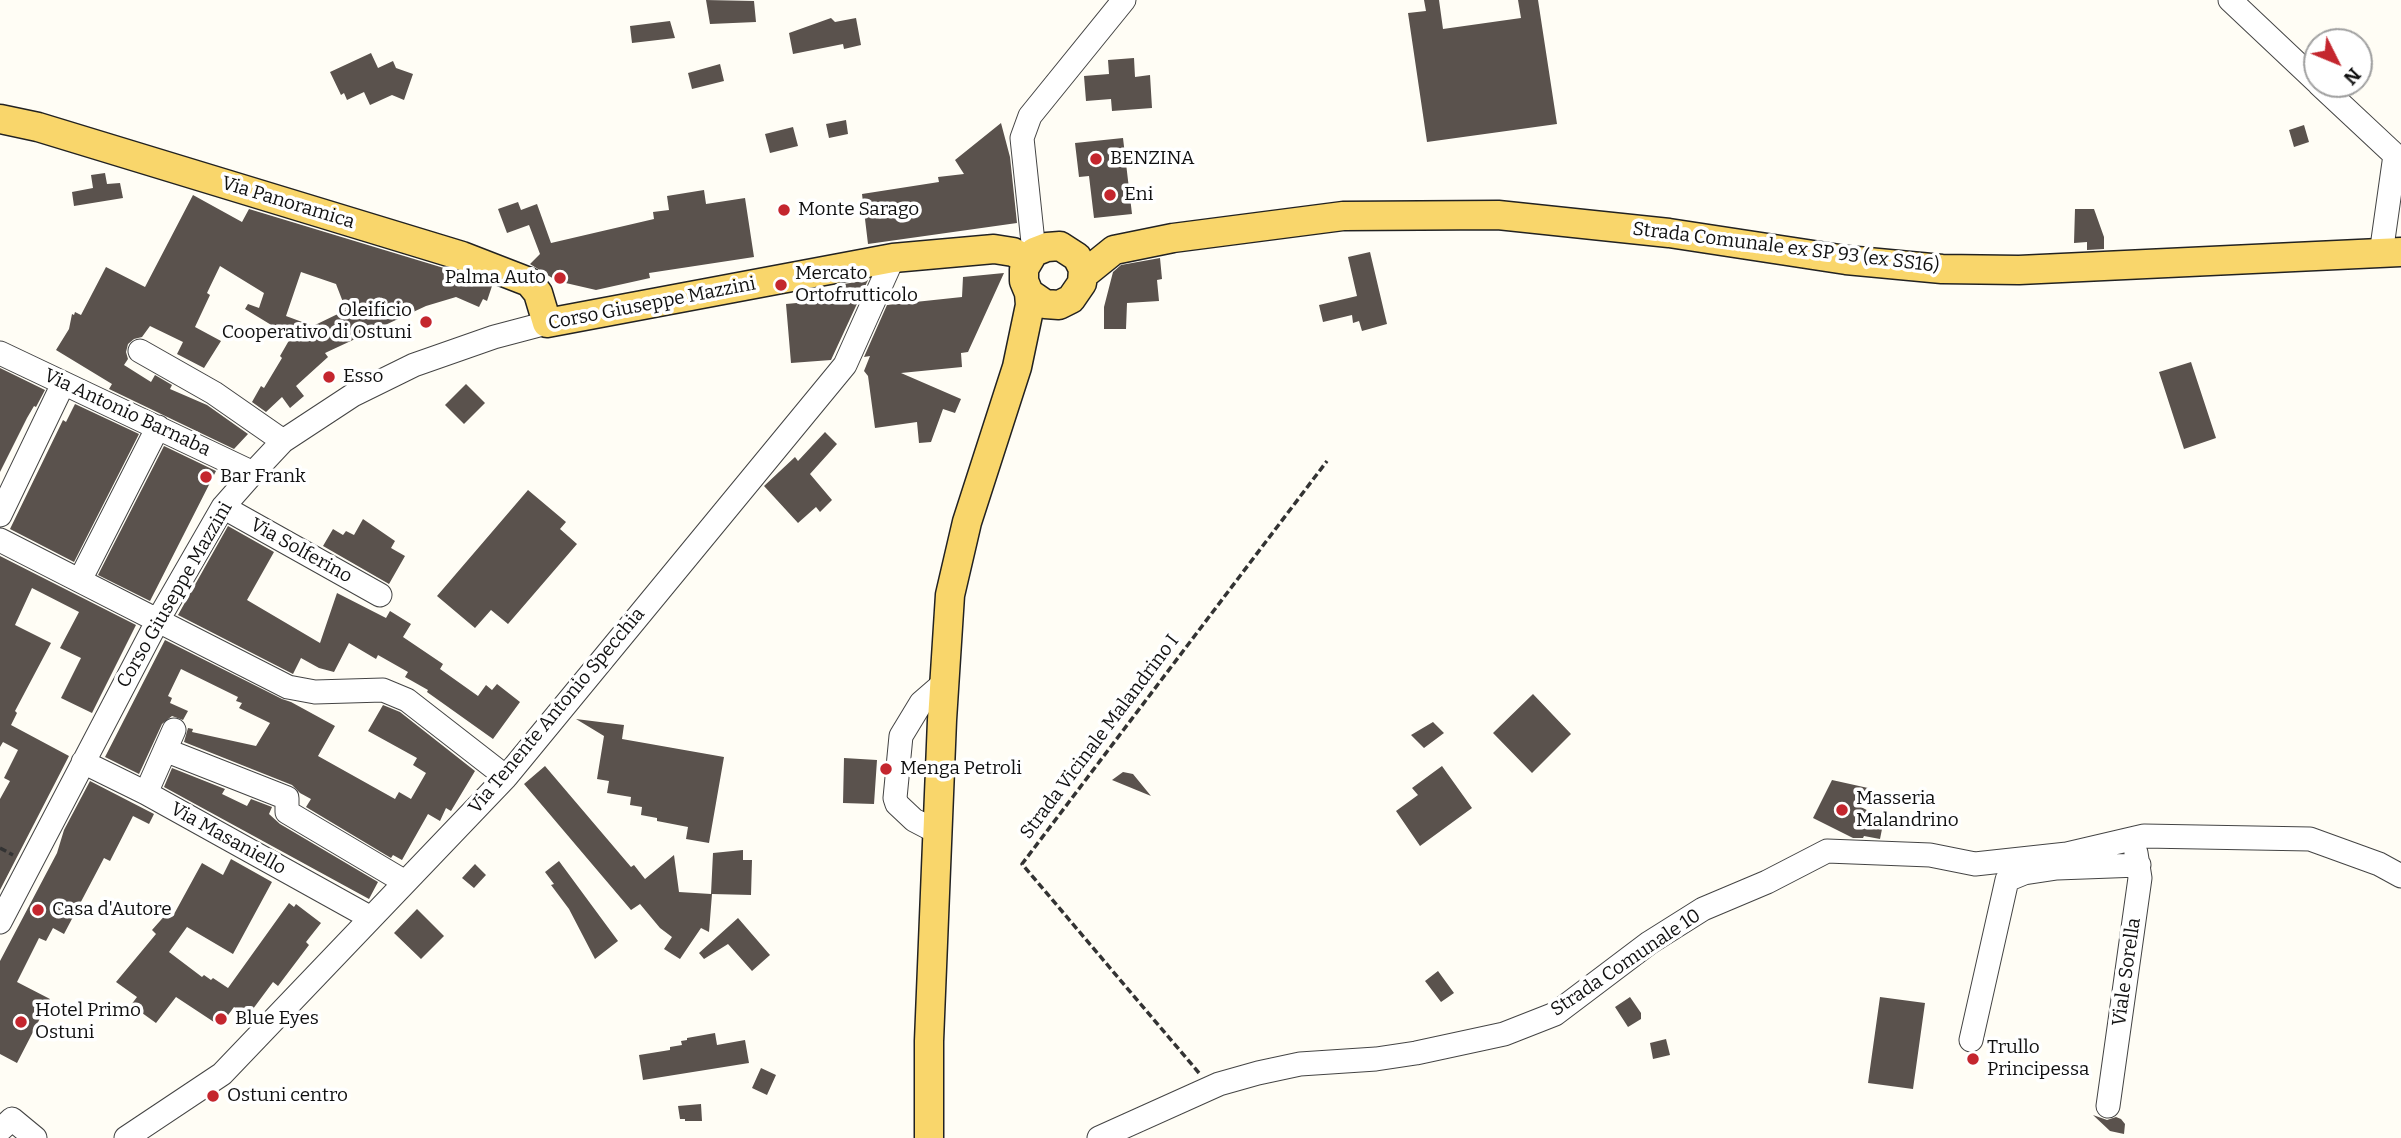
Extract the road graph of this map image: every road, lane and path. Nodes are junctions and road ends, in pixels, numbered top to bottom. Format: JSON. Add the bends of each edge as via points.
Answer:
{"nodes":[{"id":1,"x":1124,"y":0,"type":"edge"},
{"id":2,"x":2230,"y":0,"type":"edge"},
{"id":3,"x":2303,"y":69,"type":"edge"},
{"id":4,"x":2334,"y":98,"type":"edge"},
{"id":5,"x":0,"y":119,"type":"edge"},
{"id":6,"x":1173,"y":238,"type":"junction"},
{"id":7,"x":1066,"y":249,"type":"junction"},
{"id":8,"x":2391,"y":253,"type":"edge"},
{"id":9,"x":893,"y":258,"type":"junction"},
{"id":10,"x":1029,"y":270,"type":"junction"},
{"id":11,"x":1083,"y":275,"type":"junction"},
{"id":12,"x":1059,"y":305,"type":"junction"},
{"id":13,"x":547,"y":323,"type":"junction"},
{"id":14,"x":140,"y":351,"type":"dead end"},
{"id":15,"x":0,"y":354,"type":"edge"},
{"id":16,"x":1017,"y":367,"type":"junction"},
{"id":17,"x":63,"y":384,"type":"junction"},
{"id":18,"x":158,"y":427,"type":"junction"},
{"id":19,"x":283,"y":441,"type":"junction"},
{"id":20,"x":1327,"y":461,"type":"dead end"},
{"id":21,"x":253,"y":473,"type":"junction"},
{"id":22,"x":223,"y":507,"type":"junction"},
{"id":23,"x":0,"y":515,"type":"edge"},
{"id":24,"x":0,"y":540,"type":"edge"},
{"id":25,"x":80,"y":580,"type":"junction"},
{"id":26,"x":380,"y":595,"type":"dead end"},
{"id":27,"x":158,"y":620,"type":"junction"},
{"id":28,"x":944,"y":684,"type":"junction"},
{"id":29,"x":83,"y":762,"type":"junction"},
{"id":30,"x":506,"y":777,"type":"junction"},
{"id":31,"x":146,"y":793,"type":"junction"},
{"id":32,"x":937,"y":832,"type":"junction"},
{"id":33,"x":2134,"y":839,"type":"junction"},
{"id":34,"x":2139,"y":865,"type":"junction"},
{"id":35,"x":2401,"y":876,"type":"edge"},
{"id":36,"x":405,"y":882,"type":"junction"},
{"id":37,"x":2,"y":915,"type":"edge"},
{"id":38,"x":371,"y":918,"type":"junction"},
{"id":39,"x":1972,"y":1040,"type":"dead end"},
{"id":40,"x":1212,"y":1088,"type":"junction"},
{"id":41,"x":2108,"y":1106,"type":"dead end"},
{"id":42,"x":0,"y":1130,"type":"edge"},
{"id":43,"x":35,"y":1138,"type":"edge"},
{"id":44,"x":127,"y":1138,"type":"edge"},
{"id":45,"x":929,"y":1138,"type":"edge"},
{"id":46,"x":1099,"y":1138,"type":"edge"}],
"edges":[{"from":1,"to":10,"type":"street","via":[[1030,116],[1022,138]]},
{"from":2,"to":3,"type":"street"},
{"from":4,"to":8,"type":"street","via":[[2395,155]]},
{"from":5,"to":13,"type":"main road","name":"Via Panoramica","via":[[462,256],[529,282],[538,293]]},
{"from":6,"to":7,"type":"main road","name":"Strada Comunale ex SP 93 (ex SS16)","via":[[1084,242]]},
{"from":6,"to":8,"type":"main road","name":"Strada Comunale ex SP 93 (ex SS16)","via":[[1343,216],[1498,215],[1941,269],[2019,270]]},
{"from":6,"to":11,"type":"main road","name":"Strada Comunale ex SP 93 (ex SS16)","via":[[1114,250]]},
{"from":7,"to":10,"type":"main road","via":[[1053,246]]},
{"from":7,"to":11,"type":"main road","via":[[1077,257]]},
{"from":9,"to":10,"type":"main road","name":"Corso Giuseppe Mazzini","via":[[977,250]]},
{"from":9,"to":13,"type":"main road","name":"Corso Giuseppe Mazzini"},
{"from":9,"to":30,"type":"street","name":"Via Tenente Antonio Specchia","via":[[845,365]]},
{"from":10,"to":12,"type":"main road","via":[[1039,302]]},
{"from":10,"to":16,"type":"main road","via":[[1030,305]]},
{"from":11,"to":12,"type":"main road","via":[[1076,295]]},
{"from":12,"to":16,"type":"main road","via":[[1038,328]]},
{"from":13,"to":19,"type":"street","name":"Corso Giuseppe Mazzini","via":[[414,365],[353,395]]},
{"from":14,"to":19,"type":"street","via":[[214,393]]},
{"from":15,"to":17,"type":"street","name":"Via Antonio Barnaba"},
{"from":16,"to":28,"type":"main road","via":[[967,522],[950,595]]},
{"from":17,"to":18,"type":"street","name":"Via Antonio Barnaba"},
{"from":17,"to":23,"type":"street"},
{"from":18,"to":21,"type":"street","name":"Via Antonio Barnaba"},
{"from":18,"to":25,"type":"street"},
{"from":19,"to":21,"type":"street","name":"Corso Giuseppe Mazzini"},
{"from":20,"to":40,"type":"path","name":"Strada Vicinale Malandrino I","via":[[1023,864]]},
{"from":21,"to":22,"type":"street","name":"Corso Giuseppe Mazzini"},
{"from":22,"to":26,"type":"street","name":"Via Solferino"},
{"from":22,"to":27,"type":"street","name":"Corso Giuseppe Mazzini"},
{"from":24,"to":25,"type":"street"},
{"from":25,"to":27,"type":"street"},
{"from":27,"to":29,"type":"street","name":"Corso Giuseppe Mazzini"},
{"from":27,"to":30,"type":"street","via":[[288,687],[315,692],[383,690],[407,700]]},
{"from":28,"to":32,"type":"main road"},
{"from":28,"to":32,"type":"street","via":[[921,703],[901,736],[895,798],[914,820]]},
{"from":29,"to":31,"type":"street","name":"Via Masaniello"},
{"from":29,"to":37,"type":"street","name":"Corso Giuseppe Mazzini"},
{"from":30,"to":36,"type":"street","name":"Via Tenente Antonio Specchia"},
{"from":31,"to":36,"type":"street","via":[[170,740],[287,798],[287,812]]},
{"from":31,"to":38,"type":"street","name":"Via Masaniello"},
{"from":32,"to":45,"type":"main road"},
{"from":33,"to":34,"type":"street","name":"Viale Sorella"},
{"from":33,"to":35,"type":"street","name":"Strada Comunale 10","via":[[2310,839]]},
{"from":33,"to":40,"type":"street","name":"Strada Comunale 10","via":[[2067,854],[1975,863],[1930,855],[1826,851],[1703,909],[1649,943],[1555,1014],[1504,1034],[1390,1057],[1300,1064]]},
{"from":34,"to":39,"type":"street","via":[[2057,868],[2007,880]]},
{"from":34,"to":41,"type":"street","name":"Viale Sorella"},
{"from":36,"to":38,"type":"street","name":"Via Tenente Antonio Specchia"},
{"from":38,"to":44,"type":"street","name":"Via Tenente Antonio Specchia","via":[[222,1074]]},
{"from":40,"to":46,"type":"street","name":"Strada Comunale 10"},
{"from":42,"to":43,"type":"street","via":[[12,1119]]}]}
